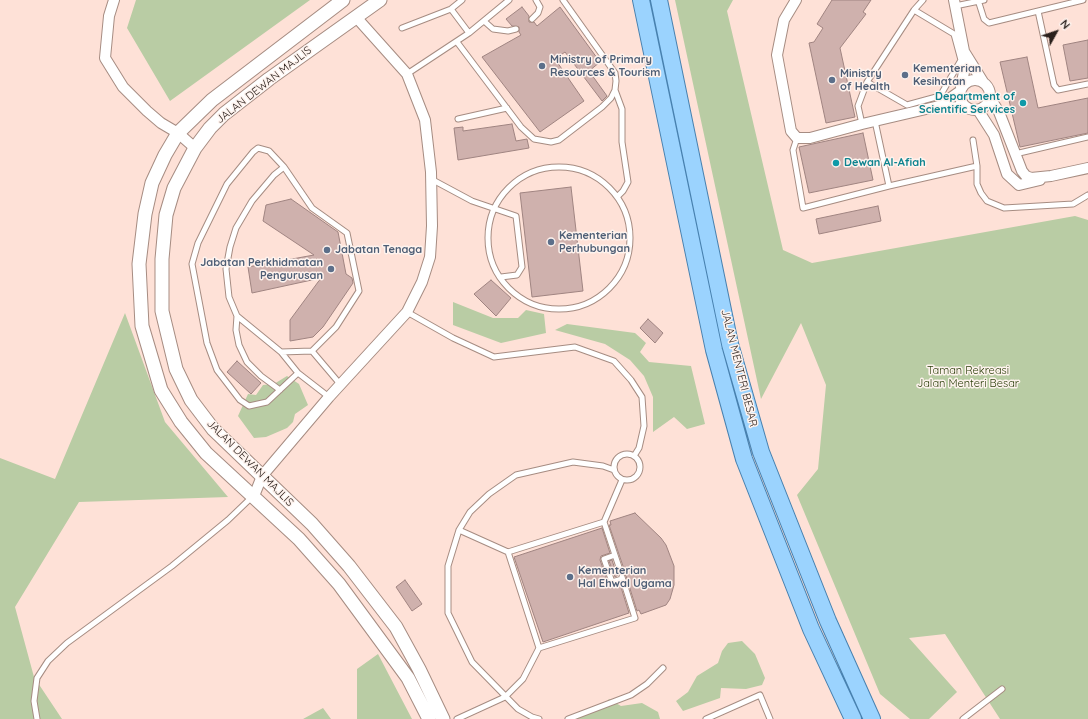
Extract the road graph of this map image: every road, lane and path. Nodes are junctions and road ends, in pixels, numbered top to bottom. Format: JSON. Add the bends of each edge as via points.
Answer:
{"nodes":[{"id":1,"x":114,"y":0,"type":"edge"},
{"id":2,"x":343,"y":0,"type":"edge"},
{"id":3,"x":380,"y":0,"type":"edge"},
{"id":4,"x":462,"y":0,"type":"edge"},
{"id":5,"x":509,"y":0,"type":"edge"},
{"id":6,"x":536,"y":0,"type":"edge"},
{"id":7,"x":563,"y":0,"type":"edge"},
{"id":8,"x":636,"y":0,"type":"edge"},
{"id":9,"x":641,"y":0,"type":"edge"},
{"id":10,"x":659,"y":0,"type":"edge"},
{"id":11,"x":796,"y":0,"type":"edge"},
{"id":12,"x":923,"y":0,"type":"edge"},
{"id":13,"x":980,"y":0,"type":"edge"},
{"id":14,"x":1083,"y":0,"type":"edge"},
{"id":15,"x":955,"y":3,"type":"edge"},
{"id":16,"x":451,"y":8,"type":"junction"},
{"id":17,"x":914,"y":10,"type":"junction"},
{"id":18,"x":1038,"y":11,"type":"junction"},
{"id":19,"x":356,"y":17,"type":"junction"},
{"id":20,"x":532,"y":19,"type":"dead end"},
{"id":21,"x":484,"y":21,"type":"junction"},
{"id":22,"x":646,"y":24,"type":"junction"},
{"id":23,"x":402,"y":28,"type":"dead end"},
{"id":24,"x":516,"y":29,"type":"dead end"},
{"id":25,"x":470,"y":33,"type":"junction"},
{"id":26,"x":457,"y":42,"type":"junction"},
{"id":27,"x":964,"y":51,"type":"junction"},
{"id":28,"x":407,"y":74,"type":"junction"},
{"id":29,"x":867,"y":82,"type":"junction"},
{"id":30,"x":983,"y":82,"type":"junction"},
{"id":31,"x":1088,"y":84,"type":"edge"},
{"id":32,"x":615,"y":90,"type":"junction"},
{"id":33,"x":960,"y":90,"type":"junction"},
{"id":34,"x":990,"y":98,"type":"junction"},
{"id":35,"x":939,"y":106,"type":"junction"},
{"id":36,"x":507,"y":108,"type":"junction"},
{"id":37,"x":966,"y":108,"type":"junction"},
{"id":38,"x":978,"y":110,"type":"junction"},
{"id":39,"x":198,"y":113,"type":"junction"},
{"id":40,"x":458,"y":119,"type":"dead end"},
{"id":41,"x":875,"y":120,"type":"junction"},
{"id":42,"x":862,"y":124,"type":"junction"},
{"id":43,"x":210,"y":128,"type":"junction"},
{"id":44,"x":178,"y":133,"type":"junction"},
{"id":45,"x":1088,"y":137,"type":"edge"},
{"id":46,"x":797,"y":138,"type":"junction"},
{"id":47,"x":973,"y":140,"type":"dead end"},
{"id":48,"x":195,"y":148,"type":"junction"},
{"id":49,"x":1016,"y":154,"type":"junction"},
{"id":50,"x":284,"y":166,"type":"junction"},
{"id":51,"x":977,"y":166,"type":"junction"},
{"id":52,"x":1088,"y":168,"type":"edge"},
{"id":53,"x":1051,"y":176,"type":"junction"},
{"id":54,"x":431,"y":179,"type":"junction"},
{"id":55,"x":889,"y":186,"type":"junction"},
{"id":56,"x":1088,"y":195,"type":"edge"},
{"id":57,"x":617,"y":197,"type":"junction"},
{"id":58,"x":494,"y":209,"type":"junction"},
{"id":59,"x":502,"y":277,"type":"junction"},
{"id":60,"x":407,"y":312,"type":"junction"},
{"id":61,"x":237,"y":316,"type":"junction"},
{"id":62,"x":312,"y":351,"type":"junction"},
{"id":63,"x":281,"y":352,"type":"junction"},
{"id":64,"x":298,"y":373,"type":"junction"},
{"id":65,"x":340,"y":384,"type":"junction"},
{"id":66,"x":280,"y":390,"type":"junction"},
{"id":67,"x":328,"y":397,"type":"junction"},
{"id":68,"x":634,"y":456,"type":"junction"},
{"id":69,"x":614,"y":470,"type":"junction"},
{"id":70,"x":262,"y":476,"type":"junction"},
{"id":71,"x":622,"y":480,"type":"junction"},
{"id":72,"x":254,"y":496,"type":"junction"},
{"id":73,"x":604,"y":522,"type":"junction"},
{"id":74,"x":459,"y":530,"type":"junction"},
{"id":75,"x":508,"y":552,"type":"junction"},
{"id":76,"x":615,"y":555,"type":"junction"},
{"id":77,"x":620,"y":570,"type":"dead end"},
{"id":78,"x":539,"y":648,"type":"junction"},
{"id":79,"x":663,"y":668,"type":"dead end"},
{"id":80,"x":1002,"y":689,"type":"dead end"},
{"id":81,"x":505,"y":697,"type":"junction"},
{"id":82,"x":37,"y":719,"type":"edge"},
{"id":83,"x":429,"y":719,"type":"edge"},
{"id":84,"x":443,"y":719,"type":"edge"},
{"id":85,"x":457,"y":719,"type":"edge"},
{"id":86,"x":539,"y":719,"type":"edge"},
{"id":87,"x":568,"y":719,"type":"edge"},
{"id":88,"x":706,"y":719,"type":"edge"},
{"id":89,"x":770,"y":719,"type":"edge"},
{"id":90,"x":853,"y":719,"type":"edge"},
{"id":91,"x":872,"y":719,"type":"edge"},
{"id":92,"x":963,"y":719,"type":"edge"}],
"edges":[{"from":1,"to":44,"type":"street","via":[[109,16],[105,58],[123,87],[156,119]]},
{"from":2,"to":39,"type":"street","name":"JALAN DEWAN MAJLIS"},
{"from":3,"to":19,"type":"street","name":"JALAN DEWAN MAJLIS"},
{"from":4,"to":16,"type":"lane"},
{"from":5,"to":21,"type":"lane"},
{"from":6,"to":20,"type":"lane","via":[[540,7]]},
{"from":7,"to":32,"type":"lane","via":[[615,73]]},
{"from":8,"to":22,"type":"main road"},
{"from":9,"to":22,"type":"main road","name":"JALAN MENTERI BESAR"},
{"from":10,"to":91,"type":"main road","name":"JALAN MENTERI BESAR","via":[[730,344],[761,452],[828,621]]},
{"from":11,"to":46,"type":"street","via":[[784,20],[776,55],[791,131]]},
{"from":12,"to":17,"type":"lane"},
{"from":13,"to":15,"type":"lane"},
{"from":13,"to":18,"type":"lane","via":[[984,19],[990,22]]},
{"from":14,"to":18,"type":"lane"},
{"from":15,"to":27,"type":"street"},
{"from":16,"to":23,"type":"lane"},
{"from":16,"to":25,"type":"lane"},
{"from":17,"to":29,"type":"lane"},
{"from":17,"to":29,"type":"lane","via":[[954,34],[961,60],[940,96],[907,105]]},
{"from":18,"to":31,"type":"lane","via":[[1054,85],[1058,90]]},
{"from":19,"to":28,"type":"street"},
{"from":19,"to":43,"type":"street","name":"JALAN DEWAN MAJLIS","via":[[264,83]]},
{"from":21,"to":24,"type":"lane","via":[[493,30]]},
{"from":21,"to":25,"type":"lane"},
{"from":22,"to":90,"type":"main road","name":"JALAN MENTERI BESAR","via":[[714,350],[744,459],[811,630]]},
{"from":25,"to":26,"type":"lane"},
{"from":26,"to":28,"type":"lane"},
{"from":26,"to":36,"type":"lane"},
{"from":27,"to":30,"type":"street"},
{"from":27,"to":33,"type":"street","via":[[965,67]]},
{"from":28,"to":54,"type":"street","via":[[425,120]]},
{"from":29,"to":42,"type":"lane","via":[[858,106]]},
{"from":30,"to":33,"type":"street","via":[[971,80]]},
{"from":30,"to":34,"type":"street","via":[[987,86]]},
{"from":32,"to":36,"type":"lane","via":[[602,107],[559,140],[551,142],[534,139]]},
{"from":32,"to":57,"type":"lane","via":[[622,109],[622,142],[628,182],[624,191]]},
{"from":33,"to":35,"type":"street"},
{"from":33,"to":37,"type":"street","via":[[960,99]]},
{"from":34,"to":38,"type":"street","via":[[984,108]]},
{"from":34,"to":49,"type":"street","via":[[999,112]]},
{"from":35,"to":37,"type":"street"},
{"from":35,"to":41,"type":"street"},
{"from":36,"to":40,"type":"lane"},
{"from":37,"to":38,"type":"street"},
{"from":38,"to":53,"type":"street","via":[[994,135],[1007,174],[1019,185],[1035,183]]},
{"from":39,"to":43,"type":"street"},
{"from":39,"to":44,"type":"street","name":"JALAN DEWAN MAJLIS"},
{"from":41,"to":42,"type":"street"},
{"from":41,"to":55,"type":"lane"},
{"from":42,"to":46,"type":"street","via":[[810,138]]},
{"from":43,"to":48,"type":"street","name":"JALAN DEWAN MAJLIS"},
{"from":44,"to":48,"type":"street"},
{"from":44,"to":72,"type":"street","name":"JALAN DEWAN MAJLIS","via":[[152,184],[145,214],[139,264],[142,326],[161,390],[181,422],[206,453]]},
{"from":45,"to":49,"type":"lane"},
{"from":46,"to":55,"type":"lane","via":[[793,150],[803,208]]},
{"from":47,"to":51,"type":"lane"},
{"from":48,"to":70,"type":"street","name":"JALAN DEWAN MAJLIS","via":[[174,188],[166,215],[162,259],[162,311],[176,369],[191,400],[213,429]]},
{"from":49,"to":53,"type":"street","via":[[1026,176]]},
{"from":50,"to":61,"type":"lane","via":[[252,201],[236,228],[230,247],[227,276],[229,298]]},
{"from":50,"to":62,"type":"lane","via":[[312,208],[347,233],[359,291],[336,327]]},
{"from":50,"to":66,"type":"lane","via":[[269,151],[258,148],[253,152],[227,184],[198,243],[192,264],[207,343],[217,370],[240,400],[249,406],[267,402]]},
{"from":51,"to":55,"type":"lane"},
{"from":51,"to":56,"type":"lane","via":[[977,184],[981,193],[988,201],[1004,208],[1073,204]]},
{"from":52,"to":53,"type":"street"},
{"from":54,"to":58,"type":"lane","via":[[472,201]]},
{"from":54,"to":60,"type":"street","via":[[430,257],[422,282]]},
{"from":57,"to":58,"type":"lane","via":[[608,186],[592,175],[574,168],[555,167],[536,170],[519,179],[504,192]]},
{"from":57,"to":59,"type":"lane","via":[[628,219],[630,238],[628,257],[620,275],[608,290],[592,301],[567,308],[554,308],[536,304],[518,295]]},
{"from":58,"to":59,"type":"lane","via":[[489,227],[489,247],[494,266]]},
{"from":58,"to":59,"type":"lane","via":[[516,216],[522,267],[517,275]]},
{"from":60,"to":65,"type":"street"},
{"from":60,"to":68,"type":"lane","via":[[494,357],[575,347],[614,361],[642,397],[644,426],[639,448]]},
{"from":61,"to":63,"type":"lane"},
{"from":61,"to":66,"type":"lane","via":[[239,345],[247,362]]},
{"from":62,"to":63,"type":"lane"},
{"from":62,"to":65,"type":"lane"},
{"from":63,"to":64,"type":"lane"},
{"from":64,"to":66,"type":"lane"},
{"from":64,"to":67,"type":"lane"},
{"from":65,"to":67,"type":"street"},
{"from":67,"to":70,"type":"street"},
{"from":68,"to":69,"type":"lane","via":[[629,454],[619,457]]},
{"from":68,"to":71,"type":"lane","via":[[640,464],[639,473],[632,480]]},
{"from":69,"to":71,"type":"lane"},
{"from":69,"to":74,"type":"lane","via":[[604,466],[573,462],[516,475],[470,512]]},
{"from":70,"to":72,"type":"street"},
{"from":70,"to":84,"type":"street","name":"JALAN DEWAN MAJLIS","via":[[312,524],[349,566],[396,627]]},
{"from":71,"to":73,"type":"lane"},
{"from":72,"to":82,"type":"lane","via":[[172,566],[67,643],[48,661],[37,678],[34,701]]},
{"from":72,"to":83,"type":"street","name":"JALAN DEWAN MAJLIS","via":[[299,539],[339,584],[408,678]]},
{"from":73,"to":75,"type":"lane"},
{"from":73,"to":76,"type":"lane"},
{"from":74,"to":75,"type":"lane"},
{"from":74,"to":81,"type":"lane","via":[[448,566],[448,613],[472,662]]},
{"from":75,"to":78,"type":"lane"},
{"from":76,"to":77,"type":"lane"},
{"from":76,"to":78,"type":"lane","via":[[604,559],[612,582],[622,578],[635,618]]},
{"from":78,"to":81,"type":"lane","via":[[523,679]]},
{"from":79,"to":87,"type":"lane","via":[[631,695]]},
{"from":80,"to":92,"type":"lane"},
{"from":81,"to":85,"type":"lane"},
{"from":81,"to":86,"type":"lane","via":[[518,708]]},
{"from":88,"to":89,"type":"lane","via":[[760,695]]}]}
